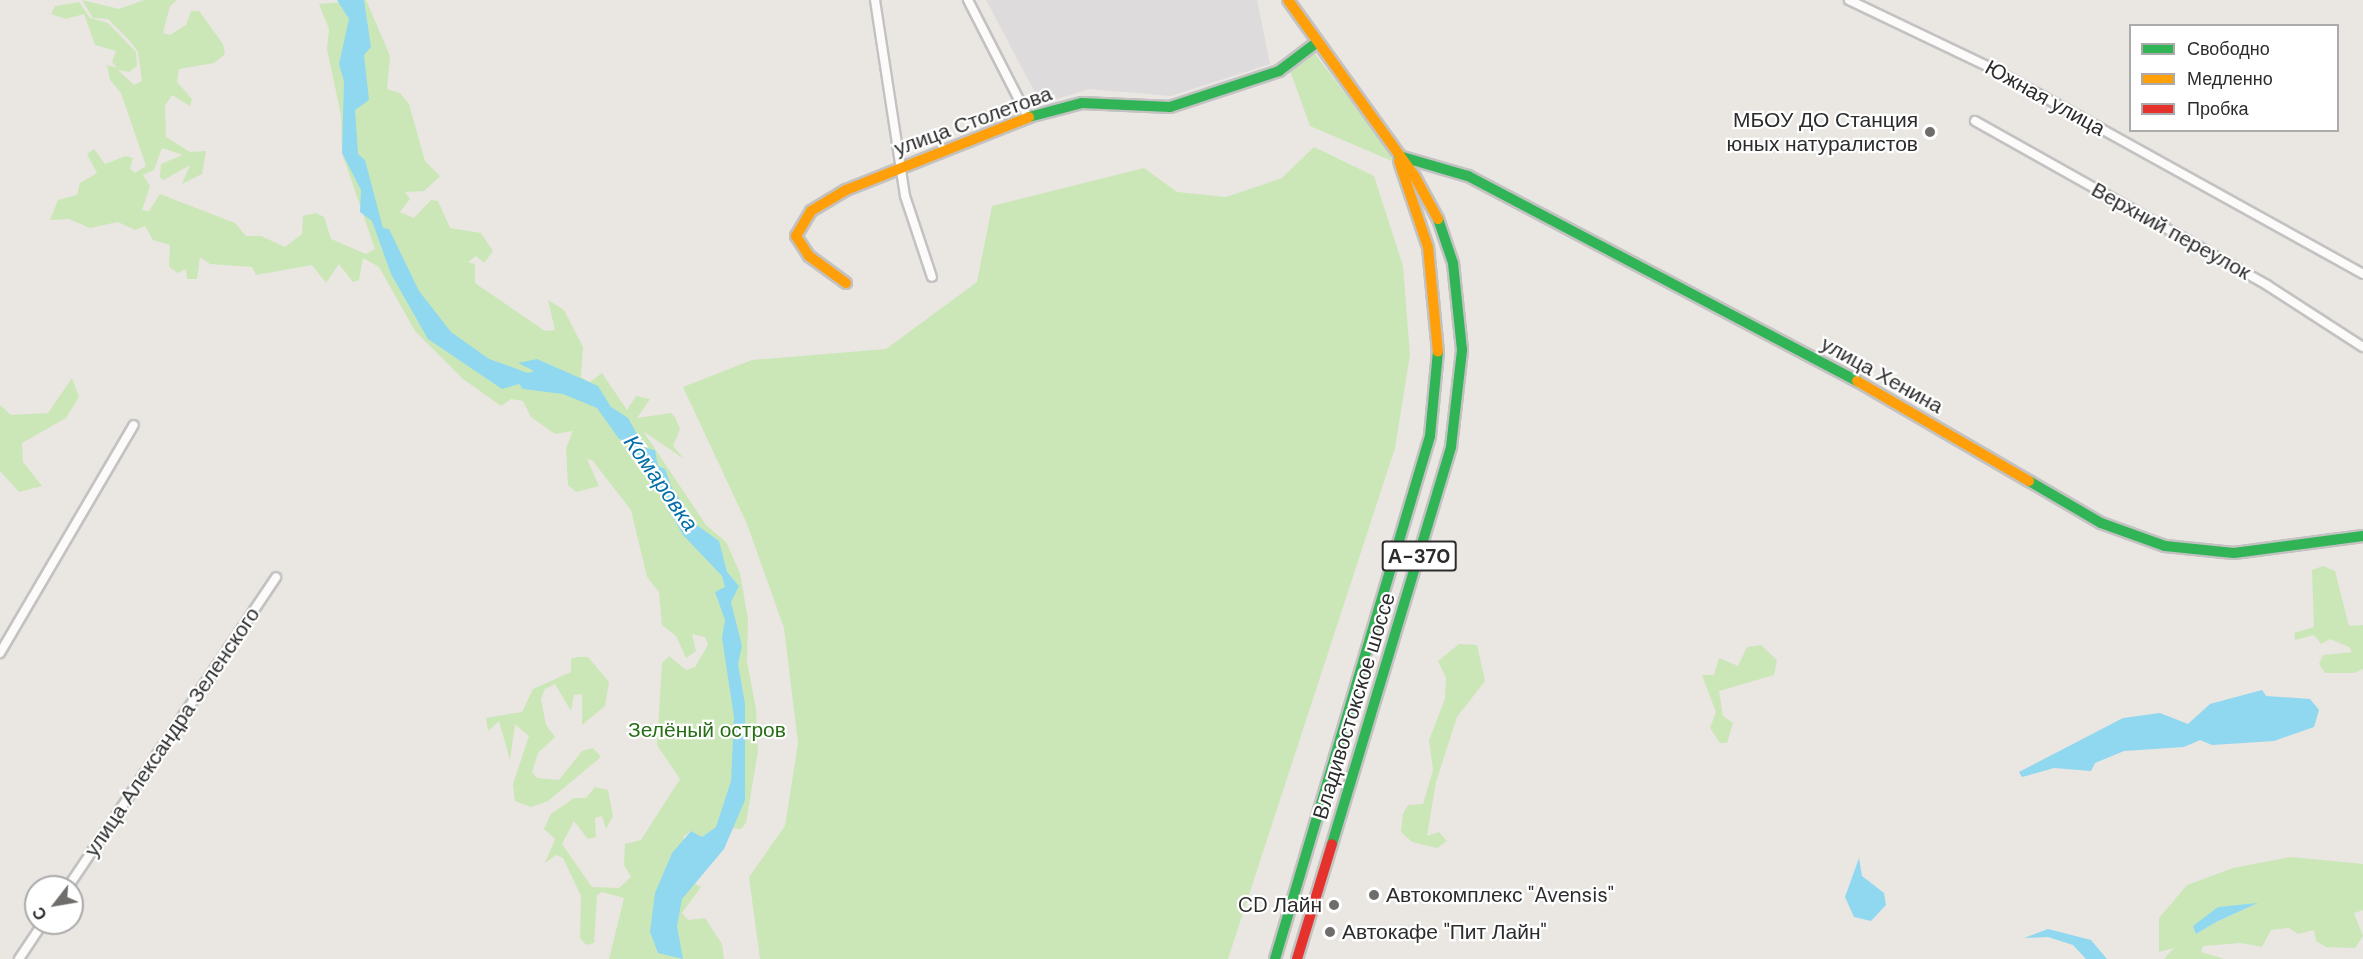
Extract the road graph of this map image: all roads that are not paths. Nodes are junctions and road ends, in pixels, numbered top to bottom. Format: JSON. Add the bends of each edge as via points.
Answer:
{"nodes":[{"id":1,"x":874,"y":0,"type":"edge"},
{"id":2,"x":968,"y":0,"type":"edge"},
{"id":3,"x":1288,"y":0,"type":"edge"},
{"id":4,"x":1849,"y":0,"type":"edge"},
{"id":5,"x":1316,"y":43,"type":"junction"},
{"id":6,"x":1028,"y":117,"type":"junction"},
{"id":7,"x":1975,"y":121,"type":"dead end"},
{"id":8,"x":1399,"y":156,"type":"junction"},
{"id":9,"x":903,"y":167,"type":"junction"},
{"id":10,"x":2363,"y":274,"type":"edge"},
{"id":11,"x":932,"y":277,"type":"dead end"},
{"id":12,"x":846,"y":283,"type":"dead end"},
{"id":13,"x":2363,"y":347,"type":"edge"},
{"id":14,"x":134,"y":425,"type":"dead end"},
{"id":15,"x":1422,"y":470,"type":"junction"},
{"id":16,"x":1443,"y":474,"type":"junction"},
{"id":17,"x":2363,"y":536,"type":"edge"},
{"id":18,"x":276,"y":577,"type":"dead end"},
{"id":19,"x":0,"y":653,"type":"edge"},
{"id":20,"x":76,"y":875,"type":"edge"},
{"id":21,"x":35,"y":935,"type":"edge"},
{"id":22,"x":19,"y":959,"type":"edge"},
{"id":23,"x":1275,"y":959,"type":"edge"},
{"id":24,"x":1297,"y":959,"type":"edge"}],
"edges":[{"from":1,"to":9,"type":"street"},
{"from":2,"to":6,"type":"street"},
{"from":3,"to":5,"type":"main road","name":"Владивостокское шоссе","number":"А-370"},
{"from":4,"to":10,"type":"street","name":"Южная улица","via":[[1995,70]]},
{"from":5,"to":6,"type":"main road","name":"улица Столетова","via":[[1279,71],[1170,107],[1082,104]]},
{"from":5,"to":8,"type":"main road","name":"Владивостокское шоссе","number":"А-370"},
{"from":6,"to":9,"type":"main road","name":"улица Столетова"},
{"from":7,"to":13,"type":"street","name":"Верхний переулок","via":[[2267,285]]},
{"from":8,"to":15,"type":"main road","name":"Владивостокское шоссе","number":"А-370","via":[[1428,247],[1439,337]]},
{"from":8,"to":16,"type":"main road","name":"Владивостокское шоссе","number":"А-370","via":[[1438,220],[1460,306],[1460,395]]},
{"from":8,"to":17,"type":"main road","name":"улица Хенина","via":[[1468,176],[1845,374],[2102,523],[2165,546],[2234,554]]},
{"from":9,"to":11,"type":"street","via":[[905,196]]},
{"from":9,"to":12,"type":"main road","name":"улица Столетова","via":[[846,190],[800,223],[797,244]]},
{"from":14,"to":19,"type":"street"},
{"from":15,"to":16,"type":"main road","via":[[1434,463]]},
{"from":15,"to":23,"type":"main road","name":"Владивостокское шоссе","number":"А-370"},
{"from":16,"to":24,"type":"main road","name":"Владивостокское шоссе","number":"А-370"},
{"from":18,"to":20,"type":"street","name":"улица Александра Зеленского"},
{"from":21,"to":22,"type":"street"}]}
